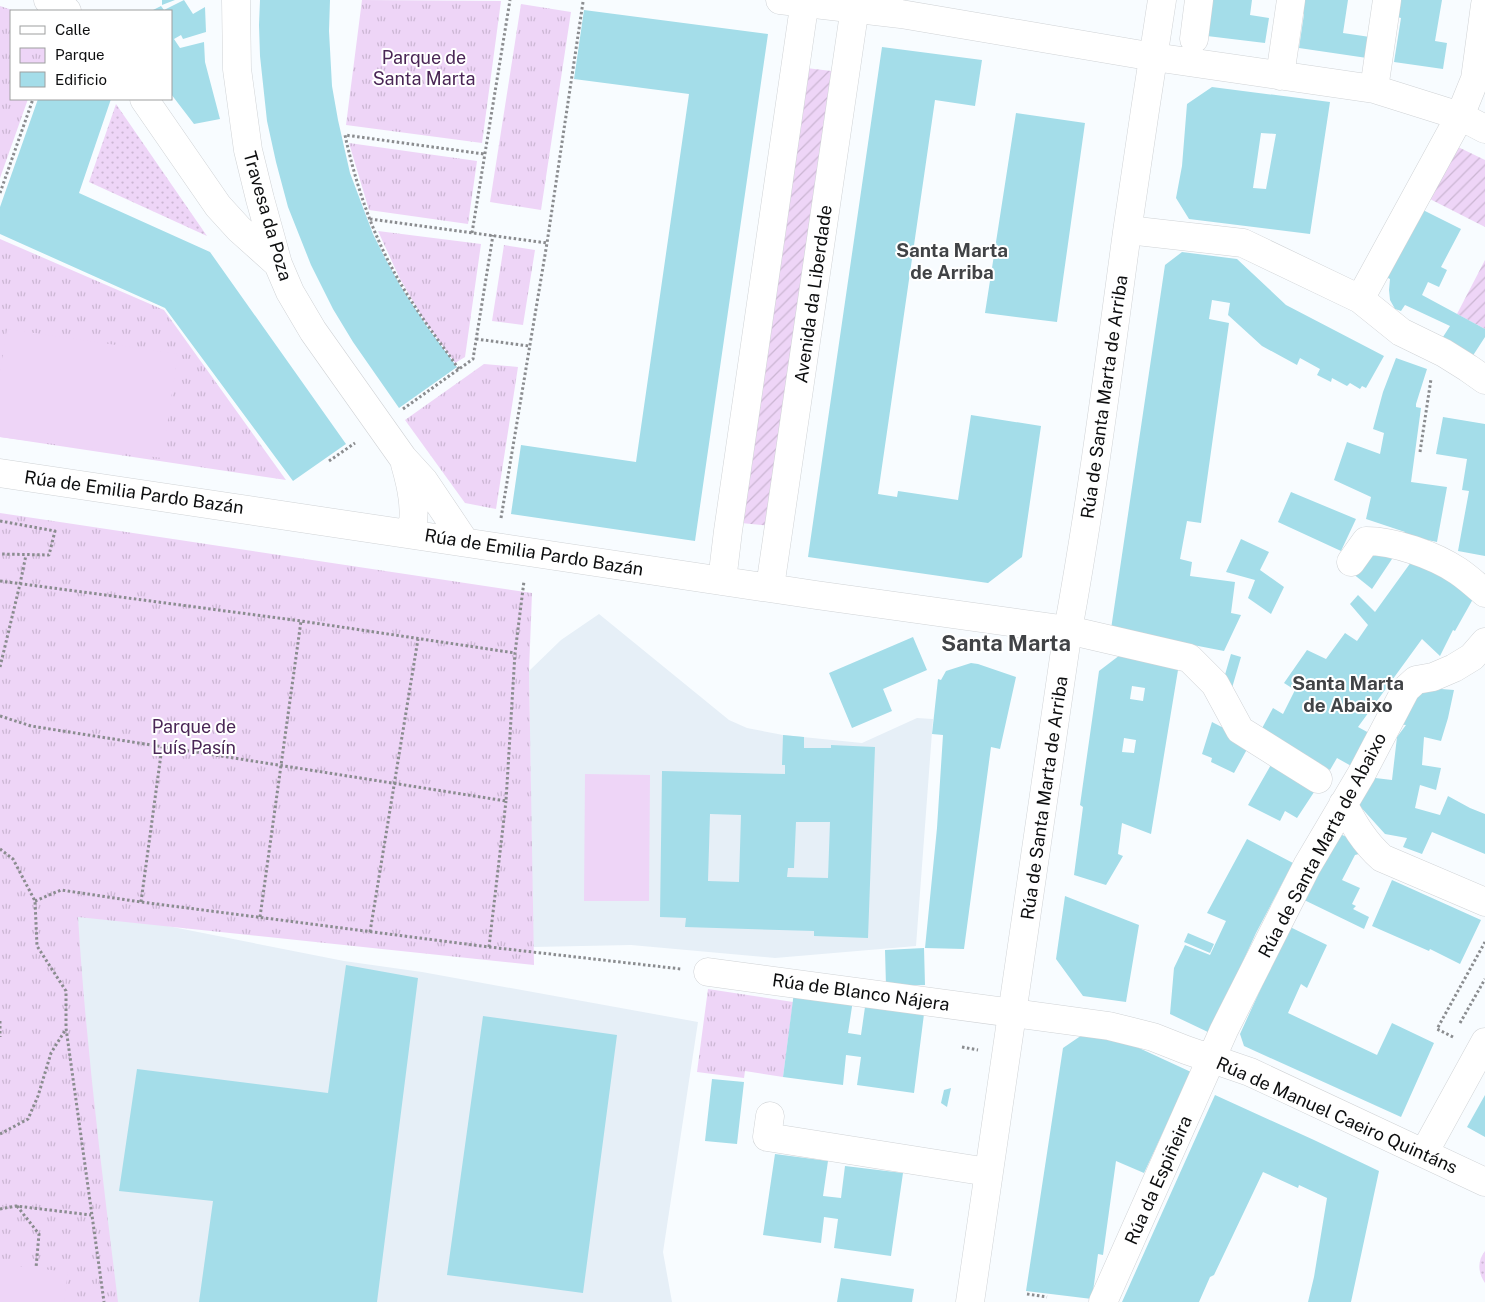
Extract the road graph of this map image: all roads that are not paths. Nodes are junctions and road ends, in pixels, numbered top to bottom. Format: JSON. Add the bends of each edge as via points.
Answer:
{"nodes":[{"id":1,"x":48,"y":0,"type":"edge"},
{"id":2,"x":236,"y":0,"type":"edge"},
{"id":3,"x":1162,"y":0,"type":"edge"},
{"id":4,"x":1200,"y":0,"type":"edge"},
{"id":5,"x":1291,"y":0,"type":"edge"},
{"id":6,"x":1387,"y":0,"type":"edge"},
{"id":7,"x":797,"y":1,"type":"edge"},
{"id":8,"x":855,"y":4,"type":"edge"},
{"id":9,"x":1485,"y":5,"type":"edge"},
{"id":10,"x":65,"y":10,"type":"edge"},
{"id":11,"x":1194,"y":39,"type":"dead end"},
{"id":12,"x":1154,"y":57,"type":"junction"},
{"id":13,"x":1280,"y":76,"type":"junction"},
{"id":14,"x":1374,"y":89,"type":"junction"},
{"id":15,"x":145,"y":100,"type":"edge"},
{"id":16,"x":1460,"y":116,"type":"junction"},
{"id":17,"x":1485,"y":129,"type":"edge"},
{"id":18,"x":1128,"y":230,"type":"junction"},
{"id":19,"x":278,"y":264,"type":"junction"},
{"id":20,"x":1360,"y":299,"type":"junction"},
{"id":21,"x":1485,"y":380,"type":"edge"},
{"id":22,"x":403,"y":458,"type":"junction"},
{"id":23,"x":0,"y":473,"type":"edge"},
{"id":24,"x":412,"y":534,"type":"junction"},
{"id":25,"x":465,"y":542,"type":"junction"},
{"id":26,"x":1351,"y":562,"type":"dead end"},
{"id":27,"x":722,"y":581,"type":"junction"},
{"id":28,"x":770,"y":587,"type":"junction"},
{"id":29,"x":1485,"y":593,"type":"edge"},
{"id":30,"x":1068,"y":630,"type":"junction"},
{"id":31,"x":1485,"y":642,"type":"edge"},
{"id":32,"x":1318,"y":779,"type":"dead end"},
{"id":33,"x":1342,"y":804,"type":"junction"},
{"id":34,"x":1485,"y":902,"type":"edge"},
{"id":35,"x":708,"y":972,"type":"road end"},
{"id":36,"x":1013,"y":1012,"type":"junction"},
{"id":37,"x":1485,"y":1042,"type":"edge"},
{"id":38,"x":1212,"y":1059,"type":"junction"},
{"id":39,"x":770,"y":1116,"type":"dead end"},
{"id":40,"x":1424,"y":1153,"type":"junction"},
{"id":41,"x":988,"y":1172,"type":"junction"},
{"id":42,"x":1485,"y":1182,"type":"edge"},
{"id":43,"x":970,"y":1302,"type":"edge"},
{"id":44,"x":1103,"y":1302,"type":"edge"}],
"edges":[{"from":1,"to":10,"type":"street"},
{"from":2,"to":19,"type":"street","name":"Travesa da Poza","via":[[237,69],[248,150]]},
{"from":3,"to":12,"type":"street","name":"Rúa de Santa Marta de Arriba"},
{"from":4,"to":11,"type":"street"},
{"from":5,"to":13,"type":"street"},
{"from":6,"to":14,"type":"street"},
{"from":7,"to":8,"type":"street"},
{"from":7,"to":27,"type":"street"},
{"from":8,"to":12,"type":"street"},
{"from":8,"to":28,"type":"street","name":"Avenida da Liberdade"},
{"from":9,"to":16,"type":"street","via":[[1475,79]]},
{"from":12,"to":13,"type":"street"},
{"from":12,"to":18,"type":"street","name":"Rúa de Santa Marta de Arriba"},
{"from":13,"to":14,"type":"street"},
{"from":14,"to":16,"type":"street"},
{"from":15,"to":19,"type":"street","via":[[218,206]]},
{"from":16,"to":17,"type":"street"},
{"from":16,"to":20,"type":"street"},
{"from":18,"to":20,"type":"street","via":[[1242,243]]},
{"from":18,"to":30,"type":"street","name":"Rúa de Santa Marta de Arriba"},
{"from":19,"to":22,"type":"street","name":"Travesa da Poza","via":[[309,325]]},
{"from":20,"to":21,"type":"street","via":[[1401,332],[1444,353]]},
{"from":22,"to":24,"type":"street","name":"Travesa da Poza","via":[[414,504]]},
{"from":22,"to":25,"type":"street","name":"Travesa da Poza","via":[[424,481]]},
{"from":23,"to":24,"type":"street","name":"Rúa de Emilia Pardo Bazán"},
{"from":24,"to":25,"type":"street","name":"Rúa de Emilia Pardo Bazán"},
{"from":25,"to":27,"type":"street","name":"Rúa de Emilia Pardo Bazán"},
{"from":26,"to":29,"type":"street","via":[[1366,541],[1377,541],[1411,549],[1436,560],[1456,570]]},
{"from":27,"to":28,"type":"street","name":"Rúa de Emilia Pardo Bazán"},
{"from":28,"to":30,"type":"street","name":"Rúa de Emilia Pardo Bazán"},
{"from":30,"to":32,"type":"street","name":"Rúa de Emilia Pardo Bazán","via":[[1189,658],[1214,684],[1240,730]]},
{"from":30,"to":36,"type":"street","name":"Rúa de Santa Marta de Arriba"},
{"from":31,"to":33,"type":"street","name":"Rúa de Santa Marta de Abaixo","via":[[1472,657],[1454,668],[1416,680],[1406,689]]},
{"from":33,"to":34,"type":"street","via":[[1360,835],[1382,858]]},
{"from":33,"to":38,"type":"street","name":"Rúa de Santa Marta de Abaixo","via":[[1307,866]]},
{"from":35,"to":36,"type":"street","name":"Rúa de Blanco Nájera"},
{"from":36,"to":38,"type":"street","name":"Rúa de Manuel Caeiro Quintáns","via":[[1131,1030]]},
{"from":36,"to":41,"type":"street","name":"Rúa de Santa Marta de Arriba"},
{"from":37,"to":40,"type":"street"},
{"from":38,"to":40,"type":"street","name":"Rúa de Manuel Caeiro Quintáns","via":[[1250,1072]]},
{"from":38,"to":44,"type":"street","name":"Rúa da Espiñeira"},
{"from":39,"to":41,"type":"street","via":[[768,1137]]},
{"from":40,"to":42,"type":"street","name":"Rúa de Manuel Caeiro Quintáns"},
{"from":41,"to":43,"type":"street","name":"Rúa de Santa Marta de Arriba"}]}
